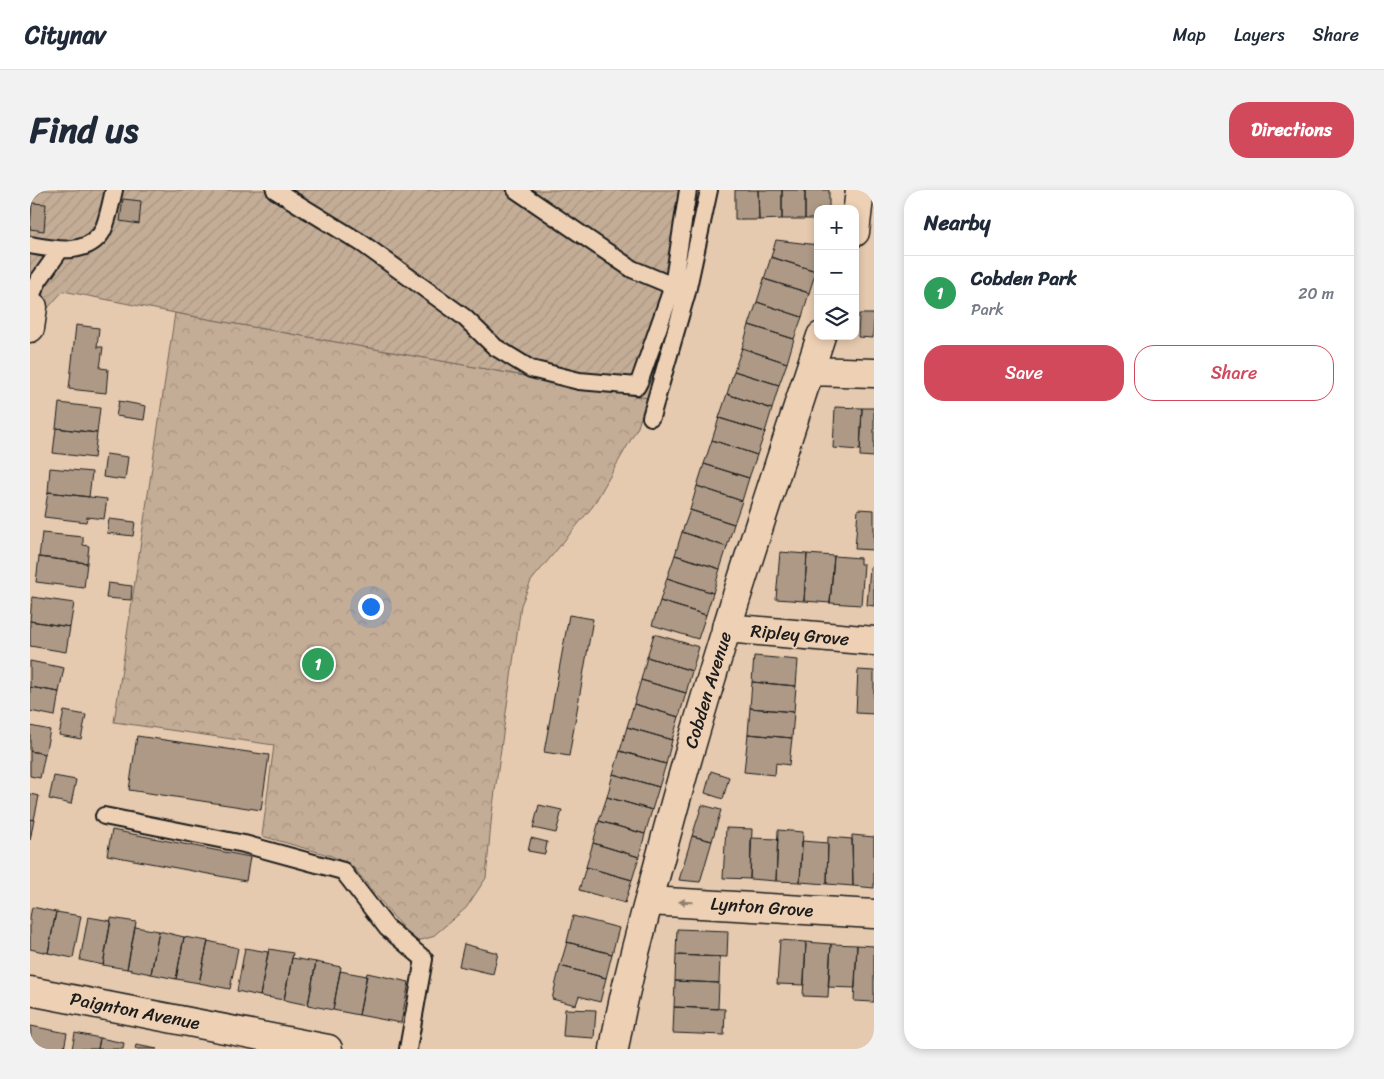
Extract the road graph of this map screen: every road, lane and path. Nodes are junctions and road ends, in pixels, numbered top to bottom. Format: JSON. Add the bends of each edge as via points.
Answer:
{"nodes":[{"id":1,"x":114,"y":190,"type":"edge"},
{"id":2,"x":275,"y":190,"type":"edge"},
{"id":3,"x":516,"y":190,"type":"edge"},
{"id":4,"x":688,"y":190,"type":"edge"},
{"id":5,"x":709,"y":190,"type":"edge"},
{"id":6,"x":860,"y":190,"type":"edge"},
{"id":7,"x":858,"y":205,"type":"edge"},
{"id":8,"x":30,"y":245,"type":"edge"},
{"id":9,"x":60,"y":250,"type":"junction"},
{"id":10,"x":673,"y":286,"type":"junction"},
{"id":11,"x":31,"y":306,"type":"edge"},
{"id":12,"x":820,"y":340,"type":"edge"},
{"id":13,"x":810,"y":371,"type":"junction"},
{"id":14,"x":874,"y":373,"type":"edge"},
{"id":15,"x":651,"y":417,"type":"dead end"},
{"id":16,"x":726,"y":628,"type":"junction"},
{"id":17,"x":874,"y":641,"type":"edge"},
{"id":18,"x":104,"y":816,"type":"dead end"},
{"id":19,"x":649,"y":901,"type":"junction"},
{"id":20,"x":874,"y":914,"type":"edge"},
{"id":21,"x":30,"y":990,"type":"edge"},
{"id":22,"x":328,"y":1049,"type":"edge"},
{"id":23,"x":408,"y":1049,"type":"edge"},
{"id":24,"x":614,"y":1049,"type":"edge"}],
"edges":[{"from":1,"to":9,"type":"lane","via":[[101,234],[88,246]]},
{"from":2,"to":10,"type":"lane","via":[[363,244],[464,317],[495,347],[540,372],[579,381],[637,386]]},
{"from":3,"to":10,"type":"lane","via":[[632,269]]},
{"from":4,"to":10,"type":"lane"},
{"from":5,"to":15,"type":"lane","via":[[687,292]]},
{"from":6,"to":7,"type":"street"},
{"from":8,"to":9,"type":"lane"},
{"from":9,"to":11,"type":"lane","via":[[38,281]]},
{"from":12,"to":13,"type":"street","name":"Cobden Avenue"},
{"from":13,"to":14,"type":"street"},
{"from":13,"to":16,"type":"street","name":"Cobden Avenue"},
{"from":16,"to":17,"type":"street","name":"Ripley Grove"},
{"from":16,"to":19,"type":"street","name":"Cobden Avenue"},
{"from":18,"to":23,"type":"lane","via":[[244,844],[343,871],[387,928],[424,959]]},
{"from":20,"to":19,"type":"street","name":"Lynton Grove","one_way":true},
{"from":19,"to":24,"type":"street","name":"Cobden Avenue"},
{"from":21,"to":22,"type":"street","name":"Paignton Avenue"}]}
